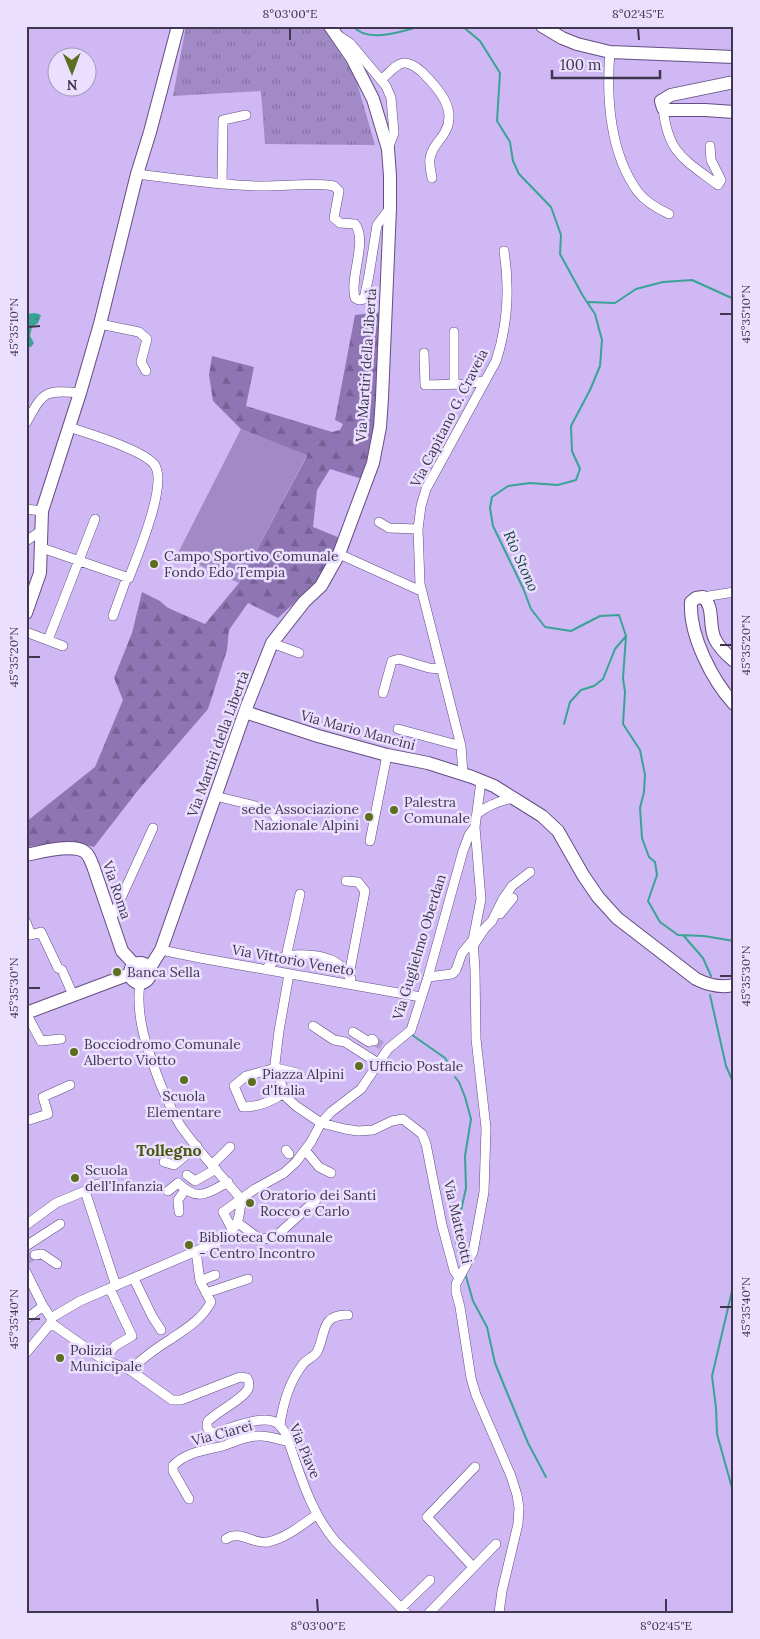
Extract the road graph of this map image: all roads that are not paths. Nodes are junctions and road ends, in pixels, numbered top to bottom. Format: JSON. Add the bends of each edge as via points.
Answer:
{"nodes":[{"id":1,"x":178,"y":26,"type":"edge"},
{"id":2,"x":542,"y":26,"type":"edge"},
{"id":3,"x":332,"y":30,"type":"edge"},
{"id":4,"x":610,"y":52,"type":"junction"},
{"id":5,"x":734,"y":57,"type":"edge"},
{"id":6,"x":381,"y":80,"type":"junction"},
{"id":7,"x":734,"y":82,"type":"edge"},
{"id":8,"x":663,"y":108,"type":"junction"},
{"id":9,"x":734,"y":112,"type":"edge"},
{"id":10,"x":246,"y":115,"type":"dead end"},
{"id":11,"x":710,"y":146,"type":"dead end"},
{"id":12,"x":388,"y":149,"type":"junction"},
{"id":13,"x":137,"y":174,"type":"junction"},
{"id":14,"x":432,"y":178,"type":"dead end"},
{"id":15,"x":222,"y":184,"type":"junction"},
{"id":16,"x":390,"y":208,"type":"junction"},
{"id":17,"x":669,"y":214,"type":"dead end"},
{"id":18,"x":504,"y":251,"type":"dead end"},
{"id":19,"x":100,"y":324,"type":"junction"},
{"id":20,"x":454,"y":332,"type":"dead end"},
{"id":21,"x":424,"y":353,"type":"dead end"},
{"id":22,"x":146,"y":371,"type":"dead end"},
{"id":23,"x":484,"y":381,"type":"junction"},
{"id":24,"x":454,"y":384,"type":"junction"},
{"id":25,"x":80,"y":393,"type":"junction"},
{"id":26,"x":26,"y":423,"type":"edge"},
{"id":27,"x":69,"y":427,"type":"junction"},
{"id":28,"x":26,"y":509,"type":"edge"},
{"id":29,"x":42,"y":511,"type":"junction"},
{"id":30,"x":95,"y":519,"type":"dead end"},
{"id":31,"x":378,"y":522,"type":"dead end"},
{"id":32,"x":418,"y":529,"type":"junction"},
{"id":33,"x":41,"y":531,"type":"junction"},
{"id":34,"x":26,"y":541,"type":"edge"},
{"id":35,"x":42,"y":548,"type":"junction"},
{"id":36,"x":339,"y":554,"type":"junction"},
{"id":37,"x":79,"y":561,"type":"junction"},
{"id":38,"x":127,"y":577,"type":"junction"},
{"id":39,"x":420,"y":591,"type":"junction"},
{"id":40,"x":734,"y":592,"type":"edge"},
{"id":41,"x":703,"y":597,"type":"junction"},
{"id":42,"x":26,"y":613,"type":"edge"},
{"id":43,"x":113,"y":616,"type":"dead end"},
{"id":44,"x":26,"y":632,"type":"edge"},
{"id":45,"x":48,"y":640,"type":"junction"},
{"id":46,"x":272,"y":643,"type":"junction"},
{"id":47,"x":63,"y":646,"type":"dead end"},
{"id":48,"x":299,"y":653,"type":"dead end"},
{"id":49,"x":734,"y":661,"type":"edge"},
{"id":50,"x":441,"y":669,"type":"junction"},
{"id":51,"x":383,"y":693,"type":"dead end"},
{"id":52,"x":734,"y":704,"type":"edge"},
{"id":53,"x":245,"y":712,"type":"junction"},
{"id":54,"x":398,"y":729,"type":"dead end"},
{"id":55,"x":461,"y":746,"type":"junction"},
{"id":56,"x":387,"y":755,"type":"junction"},
{"id":57,"x":463,"y":774,"type":"junction"},
{"id":58,"x":481,"y":781,"type":"junction"},
{"id":59,"x":215,"y":796,"type":"junction"},
{"id":60,"x":513,"y":798,"type":"junction"},
{"id":61,"x":477,"y":814,"type":"junction"},
{"id":62,"x":281,"y":826,"type":"dead end"},
{"id":63,"x":475,"y":827,"type":"junction"},
{"id":64,"x":152,"y":828,"type":"dead end"},
{"id":65,"x":370,"y":840,"type":"dead end"},
{"id":66,"x":26,"y":855,"type":"edge"},
{"id":67,"x":530,"y":872,"type":"dead end"},
{"id":68,"x":346,"y":881,"type":"dead end"},
{"id":69,"x":300,"y":894,"type":"dead end"},
{"id":70,"x":513,"y":898,"type":"dead end"},
{"id":71,"x":111,"y":920,"type":"junction"},
{"id":72,"x":492,"y":921,"type":"junction"},
{"id":73,"x":26,"y":922,"type":"edge"},
{"id":74,"x":473,"y":943,"type":"junction"},
{"id":75,"x":161,"y":950,"type":"junction"},
{"id":76,"x":286,"y":957,"type":"junction"},
{"id":77,"x":266,"y":970,"type":"junction"},
{"id":78,"x":134,"y":974,"type":"junction"},
{"id":79,"x":289,"y":974,"type":"junction"},
{"id":80,"x":349,"y":975,"type":"junction"},
{"id":81,"x":428,"y":977,"type":"junction"},
{"id":82,"x":734,"y":984,"type":"edge"},
{"id":83,"x":355,"y":985,"type":"junction"},
{"id":84,"x":73,"y":995,"type":"junction"},
{"id":85,"x":421,"y":998,"type":"junction"},
{"id":86,"x":26,"y":1013,"type":"edge"},
{"id":87,"x":313,"y":1026,"type":"dead end"},
{"id":88,"x":353,"y":1032,"type":"dead end"},
{"id":89,"x":61,"y":1040,"type":"dead end"},
{"id":90,"x":374,"y":1041,"type":"tunnel mouth"},
{"id":91,"x":378,"y":1063,"type":"junction"},
{"id":92,"x":276,"y":1068,"type":"junction"},
{"id":93,"x":297,"y":1073,"type":"dead end"},
{"id":94,"x":70,"y":1085,"type":"dead end"},
{"id":95,"x":284,"y":1093,"type":"junction"},
{"id":96,"x":26,"y":1121,"type":"edge"},
{"id":97,"x":321,"y":1123,"type":"junction"},
{"id":98,"x":198,"y":1146,"type":"junction"},
{"id":99,"x":230,"y":1147,"type":"dead end"},
{"id":100,"x":305,"y":1150,"type":"junction"},
{"id":101,"x":164,"y":1162,"type":"dead end"},
{"id":102,"x":214,"y":1167,"type":"junction"},
{"id":103,"x":331,"y":1173,"type":"dead end"},
{"id":104,"x":187,"y":1175,"type":"dead end"},
{"id":105,"x":228,"y":1182,"type":"junction"},
{"id":106,"x":98,"y":1184,"type":"dead end"},
{"id":107,"x":168,"y":1190,"type":"dead end"},
{"id":108,"x":185,"y":1190,"type":"junction"},
{"id":109,"x":85,"y":1191,"type":"junction"},
{"id":110,"x":241,"y":1199,"type":"junction"},
{"id":111,"x":316,"y":1200,"type":"dead end"},
{"id":112,"x":178,"y":1212,"type":"dead end"},
{"id":113,"x":60,"y":1224,"type":"dead end"},
{"id":114,"x":26,"y":1225,"type":"edge"},
{"id":115,"x":235,"y":1227,"type":"junction"},
{"id":116,"x":26,"y":1246,"type":"edge"},
{"id":117,"x":196,"y":1251,"type":"junction"},
{"id":118,"x":35,"y":1256,"type":"dead end"},
{"id":119,"x":56,"y":1264,"type":"dead end"},
{"id":120,"x":26,"y":1272,"type":"edge"},
{"id":121,"x":215,"y":1275,"type":"dead end"},
{"id":122,"x":459,"y":1278,"type":"junction"},
{"id":123,"x":134,"y":1279,"type":"junction"},
{"id":124,"x":248,"y":1279,"type":"dead end"},
{"id":125,"x":202,"y":1280,"type":"junction"},
{"id":126,"x":113,"y":1288,"type":"junction"},
{"id":127,"x":206,"y":1293,"type":"junction"},
{"id":128,"x":43,"y":1306,"type":"junction"},
{"id":129,"x":348,"y":1315,"type":"dead end"},
{"id":130,"x":26,"y":1319,"type":"edge"},
{"id":131,"x":51,"y":1320,"type":"junction"},
{"id":132,"x":161,"y":1330,"type":"dead end"},
{"id":133,"x":111,"y":1351,"type":"dead end"},
{"id":134,"x":26,"y":1353,"type":"edge"},
{"id":135,"x":130,"y":1370,"type":"junction"},
{"id":136,"x":280,"y":1425,"type":"junction"},
{"id":137,"x":288,"y":1441,"type":"junction"},
{"id":138,"x":475,"y":1467,"type":"dead end"},
{"id":139,"x":189,"y":1499,"type":"dead end"},
{"id":140,"x":316,"y":1515,"type":"junction"},
{"id":141,"x":226,"y":1540,"type":"dead end"},
{"id":142,"x":496,"y":1544,"type":"dead end"},
{"id":143,"x":473,"y":1567,"type":"junction"},
{"id":144,"x":430,"y":1580,"type":"dead end"},
{"id":145,"x":403,"y":1610,"type":"edge"},
{"id":146,"x":429,"y":1613,"type":"edge"},
{"id":147,"x":498,"y":1613,"type":"edge"}],
"edges":[{"from":1,"to":13,"type":"street"},
{"from":2,"to":4,"type":"street","via":[[576,44]]},
{"from":3,"to":6,"type":"street","via":[[350,43]]},
{"from":3,"to":12,"type":"street","name":"Via Martiri della Libertà","via":[[352,58],[373,99]]},
{"from":4,"to":5,"type":"street"},
{"from":4,"to":17,"type":"street","via":[[608,68],[616,147],[639,193]]},
{"from":6,"to":12,"type":"street","via":[[391,98],[394,133]]},
{"from":6,"to":14,"type":"street","via":[[403,62],[410,63],[444,98],[449,123],[433,149],[430,159]]},
{"from":7,"to":8,"type":"street","via":[[671,95],[661,101]]},
{"from":8,"to":9,"type":"street"},
{"from":8,"to":11,"type":"street","via":[[669,138],[679,155],[718,184],[721,180],[710,160]]},
{"from":10,"to":15,"type":"street","via":[[223,120]]},
{"from":12,"to":16,"type":"street","name":"Via Martiri della Libertà"},
{"from":13,"to":15,"type":"street"},
{"from":13,"to":19,"type":"street"},
{"from":15,"to":16,"type":"street","via":[[334,186],[339,191],[334,218],[340,223],[355,224],[358,228],[360,248],[353,291],[359,300],[364,298],[377,225]]},
{"from":16,"to":36,"type":"street","name":"Via Martiri della Libertà","via":[[380,427],[373,463]]},
{"from":18,"to":23,"type":"street","name":"Via Capitano G. Craveia","via":[[507,317],[496,361]]},
{"from":19,"to":22,"type":"street","via":[[139,332],[147,338],[141,362]]},
{"from":19,"to":25,"type":"street"},
{"from":20,"to":24,"type":"street"},
{"from":21,"to":24,"type":"street","via":[[426,385]]},
{"from":23,"to":24,"type":"street"},
{"from":23,"to":32,"type":"street","name":"Via Capitano G. Craveia","via":[[426,489]]},
{"from":25,"to":26,"type":"street","via":[[63,391],[42,397]]},
{"from":25,"to":27,"type":"street"},
{"from":27,"to":29,"type":"street"},
{"from":27,"to":38,"type":"street","via":[[139,452],[154,464],[158,472],[155,502]]},
{"from":28,"to":29,"type":"street"},
{"from":29,"to":33,"type":"street"},
{"from":30,"to":37,"type":"street"},
{"from":31,"to":32,"type":"street","via":[[389,528]]},
{"from":32,"to":39,"type":"street","name":"Via Capitano G. Craveia"},
{"from":33,"to":34,"type":"street"},
{"from":33,"to":35,"type":"street"},
{"from":35,"to":37,"type":"street"},
{"from":35,"to":42,"type":"street","via":[[40,573]]},
{"from":36,"to":39,"type":"street"},
{"from":36,"to":46,"type":"street","name":"Via Martiri della Libertà","via":[[321,586]]},
{"from":37,"to":38,"type":"street"},
{"from":37,"to":45,"type":"street"},
{"from":38,"to":43,"type":"street"},
{"from":39,"to":50,"type":"street","name":"Via Capitano G. Craveia"},
{"from":40,"to":41,"type":"street"},
{"from":41,"to":49,"type":"street","via":[[710,608],[714,638]]},
{"from":41,"to":52,"type":"street","via":[[691,602],[690,613],[697,639],[714,677]]},
{"from":44,"to":45,"type":"street"},
{"from":45,"to":47,"type":"street"},
{"from":46,"to":48,"type":"street"},
{"from":46,"to":53,"type":"street","name":"Via Martiri della Libertà"},
{"from":50,"to":51,"type":"street","via":[[398,659],[392,661]]},
{"from":50,"to":55,"type":"street","name":"Via Capitano G. Craveia"},
{"from":53,"to":56,"type":"street","name":"Via Mario Mancini"},
{"from":53,"to":59,"type":"street","name":"Via Martiri della Libertà"},
{"from":54,"to":55,"type":"street"},
{"from":55,"to":57,"type":"street","name":"Via Capitano G. Craveia"},
{"from":56,"to":57,"type":"street","name":"Via Mario Mancini"},
{"from":56,"to":65,"type":"street"},
{"from":57,"to":58,"type":"street"},
{"from":58,"to":60,"type":"street"},
{"from":58,"to":61,"type":"street","name":"Via Guglielmo Oberdan"},
{"from":59,"to":62,"type":"street","via":[[273,813]]},
{"from":59,"to":75,"type":"street","name":"Via Martiri della Libertà"},
{"from":60,"to":61,"type":"street","via":[[499,801]]},
{"from":60,"to":82,"type":"street","via":[[542,816],[558,831],[583,876],[617,918],[703,983],[716,986]]},
{"from":61,"to":63,"type":"street","name":"Via Guglielmo Oberdan"},
{"from":63,"to":74,"type":"street","via":[[481,899]]},
{"from":63,"to":81,"type":"street","name":"Via Guglielmo Oberdan","via":[[463,851]]},
{"from":64,"to":71,"type":"street"},
{"from":66,"to":71,"type":"street","name":"Via Roma","via":[[60,849],[84,852],[93,866]]},
{"from":67,"to":72,"type":"street","via":[[512,886]]},
{"from":68,"to":80,"type":"street","via":[[358,882],[365,891]]},
{"from":69,"to":76,"type":"street"},
{"from":70,"to":72,"type":"street"},
{"from":71,"to":78,"type":"street","name":"Via Roma"},
{"from":72,"to":74,"type":"street"},
{"from":73,"to":84,"type":"street","via":[[31,935],[41,932]]},
{"from":74,"to":81,"type":"street","via":[[462,953],[454,972]]},
{"from":74,"to":122,"type":"street","via":[[476,1039],[486,1128],[484,1192],[473,1252]]},
{"from":75,"to":77,"type":"street","name":"Via Vittorio Veneto"},
{"from":75,"to":78,"type":"street","name":"Via Martiri della Libertà","via":[[149,969],[148,978]]},
{"from":76,"to":77,"type":"street"},
{"from":76,"to":80,"type":"street","via":[[295,954],[321,956],[338,963]]},
{"from":77,"to":79,"type":"street","name":"Via Vittorio Veneto"},
{"from":78,"to":84,"type":"street"},
{"from":78,"to":98,"type":"street","via":[[138,1010],[148,1051],[169,1106]]},
{"from":79,"to":83,"type":"street","name":"Via Vittorio Veneto"},
{"from":79,"to":92,"type":"street","name":"Via Matteotti"},
{"from":80,"to":83,"type":"street"},
{"from":81,"to":85,"type":"street","name":"Via Guglielmo Oberdan"},
{"from":83,"to":85,"type":"street","name":"Via Vittorio Veneto"},
{"from":84,"to":86,"type":"street"},
{"from":85,"to":91,"type":"street","name":"Via Guglielmo Oberdan","via":[[411,1030],[386,1048]]},
{"from":86,"to":89,"type":"street","via":[[41,1041]]},
{"from":87,"to":91,"type":"street"},
{"from":88,"to":90,"type":"street","via":[[369,1042]]},
{"from":91,"to":97,"type":"street","name":"Via Guglielmo Oberdan","via":[[361,1090]]},
{"from":92,"to":93,"type":"street"},
{"from":92,"to":95,"type":"street","name":"Via Matteotti"},
{"from":92,"to":95,"type":"street","via":[[246,1076],[234,1086],[243,1107],[269,1102]]},
{"from":94,"to":96,"type":"street","via":[[43,1097],[48,1114]]},
{"from":95,"to":97,"type":"street","name":"Via Matteotti","via":[[296,1106]]},
{"from":97,"to":100,"type":"street","name":"Via Guglielmo Oberdan"},
{"from":97,"to":122,"type":"street","name":"Via Matteotti","via":[[358,1131],[373,1130],[403,1119],[422,1134],[430,1158],[442,1225]]},
{"from":98,"to":101,"type":"street","via":[[174,1165]]},
{"from":98,"to":102,"type":"street"},
{"from":99,"to":102,"type":"street"},
{"from":100,"to":103,"type":"street","via":[[319,1167]]},
{"from":100,"to":110,"type":"street","name":"Via Guglielmo Oberdan","via":[[292,1157],[284,1173]]},
{"from":102,"to":104,"type":"street","via":[[195,1181]]},
{"from":102,"to":105,"type":"street"},
{"from":105,"to":108,"type":"street","via":[[198,1195]]},
{"from":105,"to":110,"type":"street"},
{"from":106,"to":109,"type":"street"},
{"from":107,"to":108,"type":"street","via":[[178,1183]]},
{"from":108,"to":112,"type":"street","via":[[178,1200]]},
{"from":109,"to":114,"type":"street","via":[[63,1200]]},
{"from":109,"to":126,"type":"street"},
{"from":110,"to":115,"type":"street"},
{"from":110,"to":115,"type":"street","name":"Via Guglielmo Oberdan","via":[[223,1212]]},
{"from":111,"to":115,"type":"street","via":[[275,1237],[262,1239]]},
{"from":113,"to":116,"type":"street"},
{"from":115,"to":117,"type":"street","via":[[224,1239]]},
{"from":117,"to":123,"type":"street"},
{"from":117,"to":125,"type":"street"},
{"from":118,"to":119,"type":"street","via":[[42,1254]]},
{"from":120,"to":128,"type":"street"},
{"from":121,"to":125,"type":"street"},
{"from":122,"to":147,"type":"street","name":"Via Matteotti","via":[[456,1292],[471,1378],[518,1495],[518,1524]]},
{"from":123,"to":126,"type":"street"},
{"from":123,"to":132,"type":"street"},
{"from":124,"to":127,"type":"street"},
{"from":125,"to":127,"type":"street"},
{"from":126,"to":131,"type":"street","via":[[80,1301]]},
{"from":126,"to":133,"type":"street","via":[[132,1336]]},
{"from":127,"to":135,"type":"street","via":[[211,1302],[202,1316]]},
{"from":128,"to":130,"type":"street"},
{"from":128,"to":131,"type":"street"},
{"from":129,"to":136,"type":"street","via":[[341,1315],[325,1326],[318,1350],[293,1378]]},
{"from":131,"to":134,"type":"street"},
{"from":131,"to":135,"type":"street","name":"Via Piave","via":[[102,1359]]},
{"from":135,"to":136,"type":"street","name":"Via Piave","via":[[172,1400],[181,1400],[240,1377],[247,1378],[249,1388],[213,1416],[207,1429],[217,1432],[265,1419]]},
{"from":136,"to":137,"type":"street","name":"Via Piave"},
{"from":137,"to":139,"type":"street","name":"Via Ciarei","via":[[251,1436],[200,1451],[176,1462],[174,1471]]},
{"from":137,"to":140,"type":"street","name":"Via Piave"},
{"from":138,"to":143,"type":"street","via":[[427,1517]]},
{"from":140,"to":141,"type":"street","via":[[294,1531],[267,1542],[236,1536]]},
{"from":140,"to":145,"type":"street","name":"Via Piave","via":[[325,1530]]},
{"from":142,"to":143,"type":"street"},
{"from":143,"to":146,"type":"street"},
{"from":144,"to":145,"type":"street"}]}
